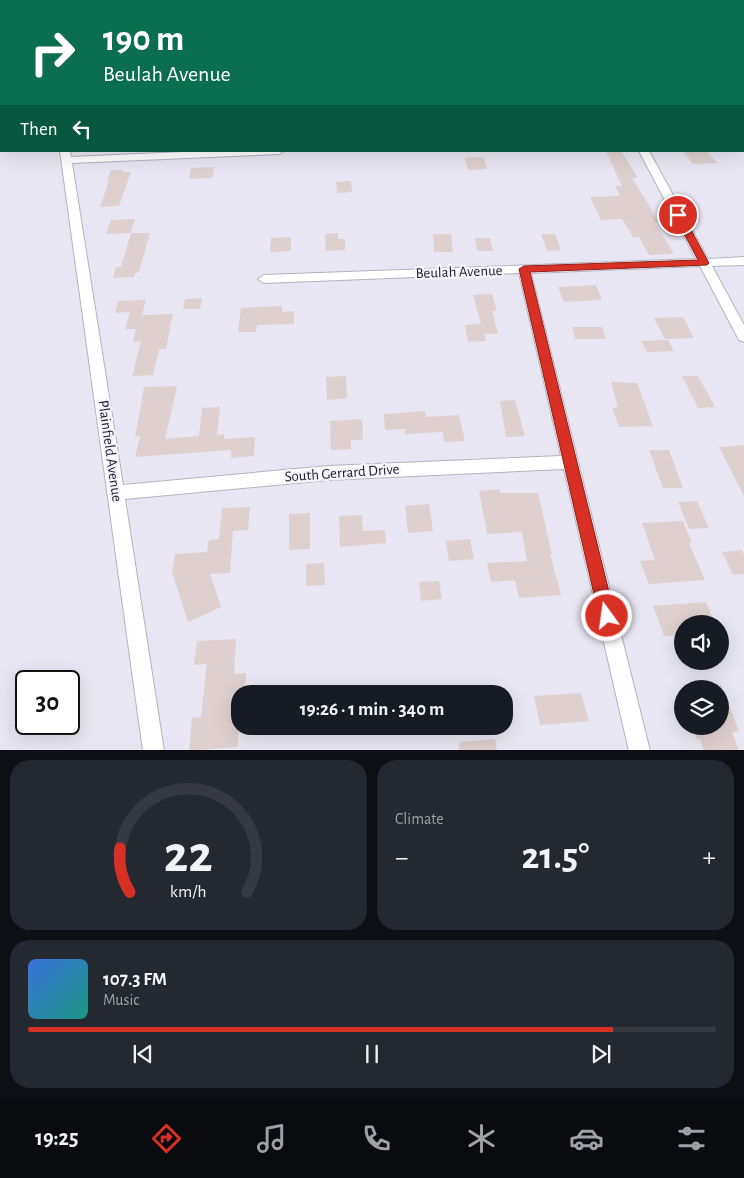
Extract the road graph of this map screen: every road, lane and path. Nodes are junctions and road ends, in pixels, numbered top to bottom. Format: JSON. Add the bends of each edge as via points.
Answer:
{"nodes":[{"id":1,"x":236,"y":152,"type":"edge"},
{"id":2,"x":645,"y":152,"type":"edge"},
{"id":3,"x":65,"y":156,"type":"edge"},
{"id":4,"x":744,"y":261,"type":"edge"},
{"id":5,"x":704,"y":263,"type":"junction"},
{"id":6,"x":524,"y":269,"type":"junction"},
{"id":7,"x":264,"y":279,"type":"dead end"},
{"id":8,"x":744,"y":337,"type":"edge"},
{"id":9,"x":569,"y":462,"type":"junction"},
{"id":10,"x":116,"y":493,"type":"junction"},
{"id":11,"x":154,"y":750,"type":"edge"},
{"id":12,"x":640,"y":750,"type":"edge"}],
"edges":[{"from":1,"to":3,"type":"street"},
{"from":2,"to":5,"type":"street"},
{"from":3,"to":10,"type":"street","name":"Plainfield Avenue"},
{"from":4,"to":5,"type":"street","name":"Beulah Avenue"},
{"from":5,"to":6,"type":"street","name":"Beulah Avenue"},
{"from":5,"to":8,"type":"street"},
{"from":6,"to":7,"type":"street","name":"Beulah Avenue"},
{"from":6,"to":9,"type":"street"},
{"from":9,"to":10,"type":"street","name":"South Gerrard Drive","via":[[328,473]]},
{"from":9,"to":12,"type":"street"},
{"from":10,"to":11,"type":"street","name":"Plainfield Avenue"}]}
